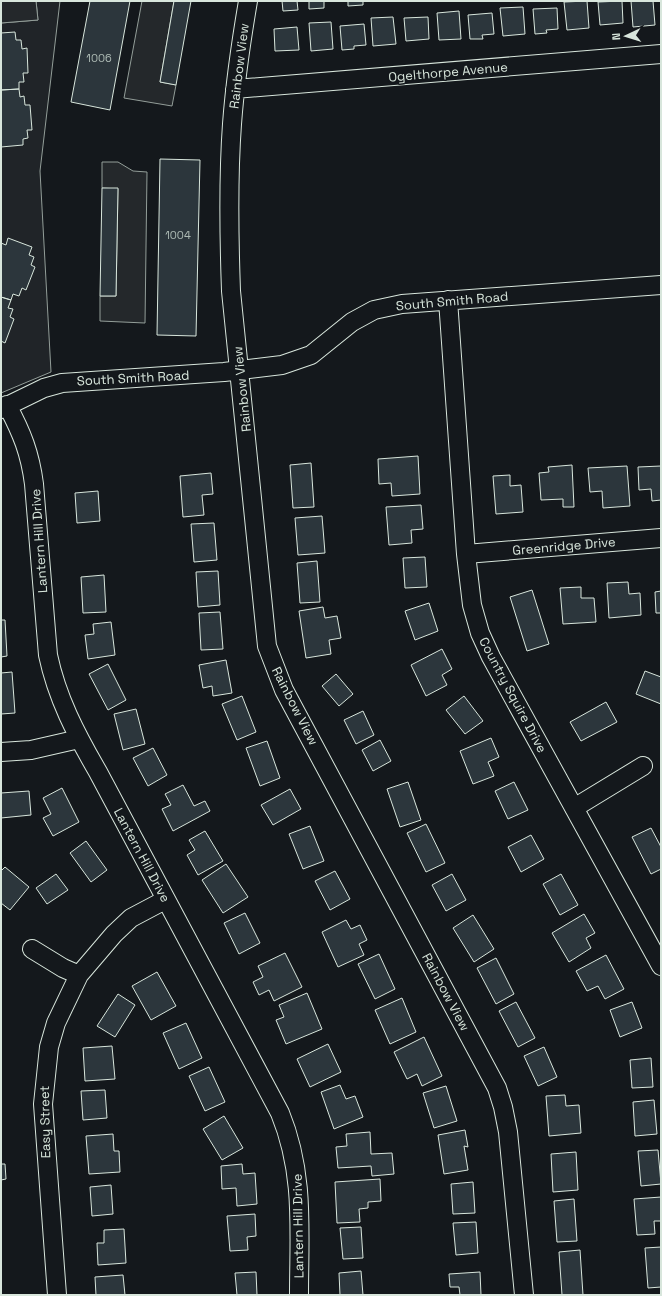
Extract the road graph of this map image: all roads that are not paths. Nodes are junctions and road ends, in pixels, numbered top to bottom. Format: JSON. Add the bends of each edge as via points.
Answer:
{"nodes":[{"id":1,"x":248,"y":1,"type":"edge"},
{"id":2,"x":661,"y":54,"type":"edge"},
{"id":3,"x":235,"y":89,"type":"junction"},
{"id":4,"x":661,"y":285,"type":"edge"},
{"id":5,"x":448,"y":300,"type":"junction"},
{"id":6,"x":240,"y":370,"type":"junction"},
{"id":7,"x":4,"y":407,"type":"edge"},
{"id":8,"x":661,"y":538,"type":"edge"},
{"id":9,"x":466,"y":554,"type":"junction"},
{"id":10,"x":79,"y":739,"type":"junction"},
{"id":11,"x":1,"y":752,"type":"edge"},
{"id":12,"x":643,"y":766,"type":"dead end"},
{"id":13,"x":574,"y":808,"type":"junction"},
{"id":14,"x":165,"y":900,"type":"junction"},
{"id":15,"x":32,"y":949,"type":"dead end"},
{"id":16,"x":661,"y":966,"type":"edge"},
{"id":17,"x":79,"y":975,"type":"junction"},
{"id":18,"x":57,"y":1295,"type":"edge"},
{"id":19,"x":299,"y":1295,"type":"edge"},
{"id":20,"x":524,"y":1295,"type":"edge"}],
"edges":[{"from":1,"to":3,"type":"street","name":"Rainbow View"},
{"from":2,"to":3,"type":"street","name":"Ogelthorpe Avenue"},
{"from":3,"to":6,"type":"street","name":"Rainbow View","via":[[230,251],[231,291]]},
{"from":4,"to":5,"type":"street","name":"South Smith Road"},
{"from":5,"to":6,"type":"street","name":"South Smith Road","via":[[402,304],[374,310],[352,322],[311,355],[282,365]]},
{"from":5,"to":9,"type":"street","name":"Country Squire Drive"},
{"from":6,"to":7,"type":"street","name":"South Smith Road","via":[[68,382],[44,388]]},
{"from":6,"to":20,"type":"street","name":"Rainbow View","via":[[267,646],[284,690],[497,1088],[508,1132]]},
{"from":7,"to":10,"type":"street","name":"Lantern Hill Drive","via":[[24,438],[30,457],[48,655],[53,681]]},
{"from":8,"to":9,"type":"street","name":"Greenridge Drive"},
{"from":9,"to":13,"type":"street","name":"Country Squire Drive","via":[[472,606],[480,633]]},
{"from":10,"to":11,"type":"street","via":[[31,750]]},
{"from":10,"to":14,"type":"street","name":"Lantern Hill Drive"},
{"from":12,"to":13,"type":"street"},
{"from":13,"to":16,"type":"street","name":"Country Squire Drive"},
{"from":14,"to":17,"type":"street","name":"Easy Street","via":[[125,923]]},
{"from":14,"to":19,"type":"street","name":"Lantern Hill Drive","via":[[290,1136],[296,1162],[299,1196]]},
{"from":15,"to":17,"type":"street"},
{"from":17,"to":18,"type":"street","name":"Easy Street","via":[[56,1023],[49,1047],[42,1104]]}]}
